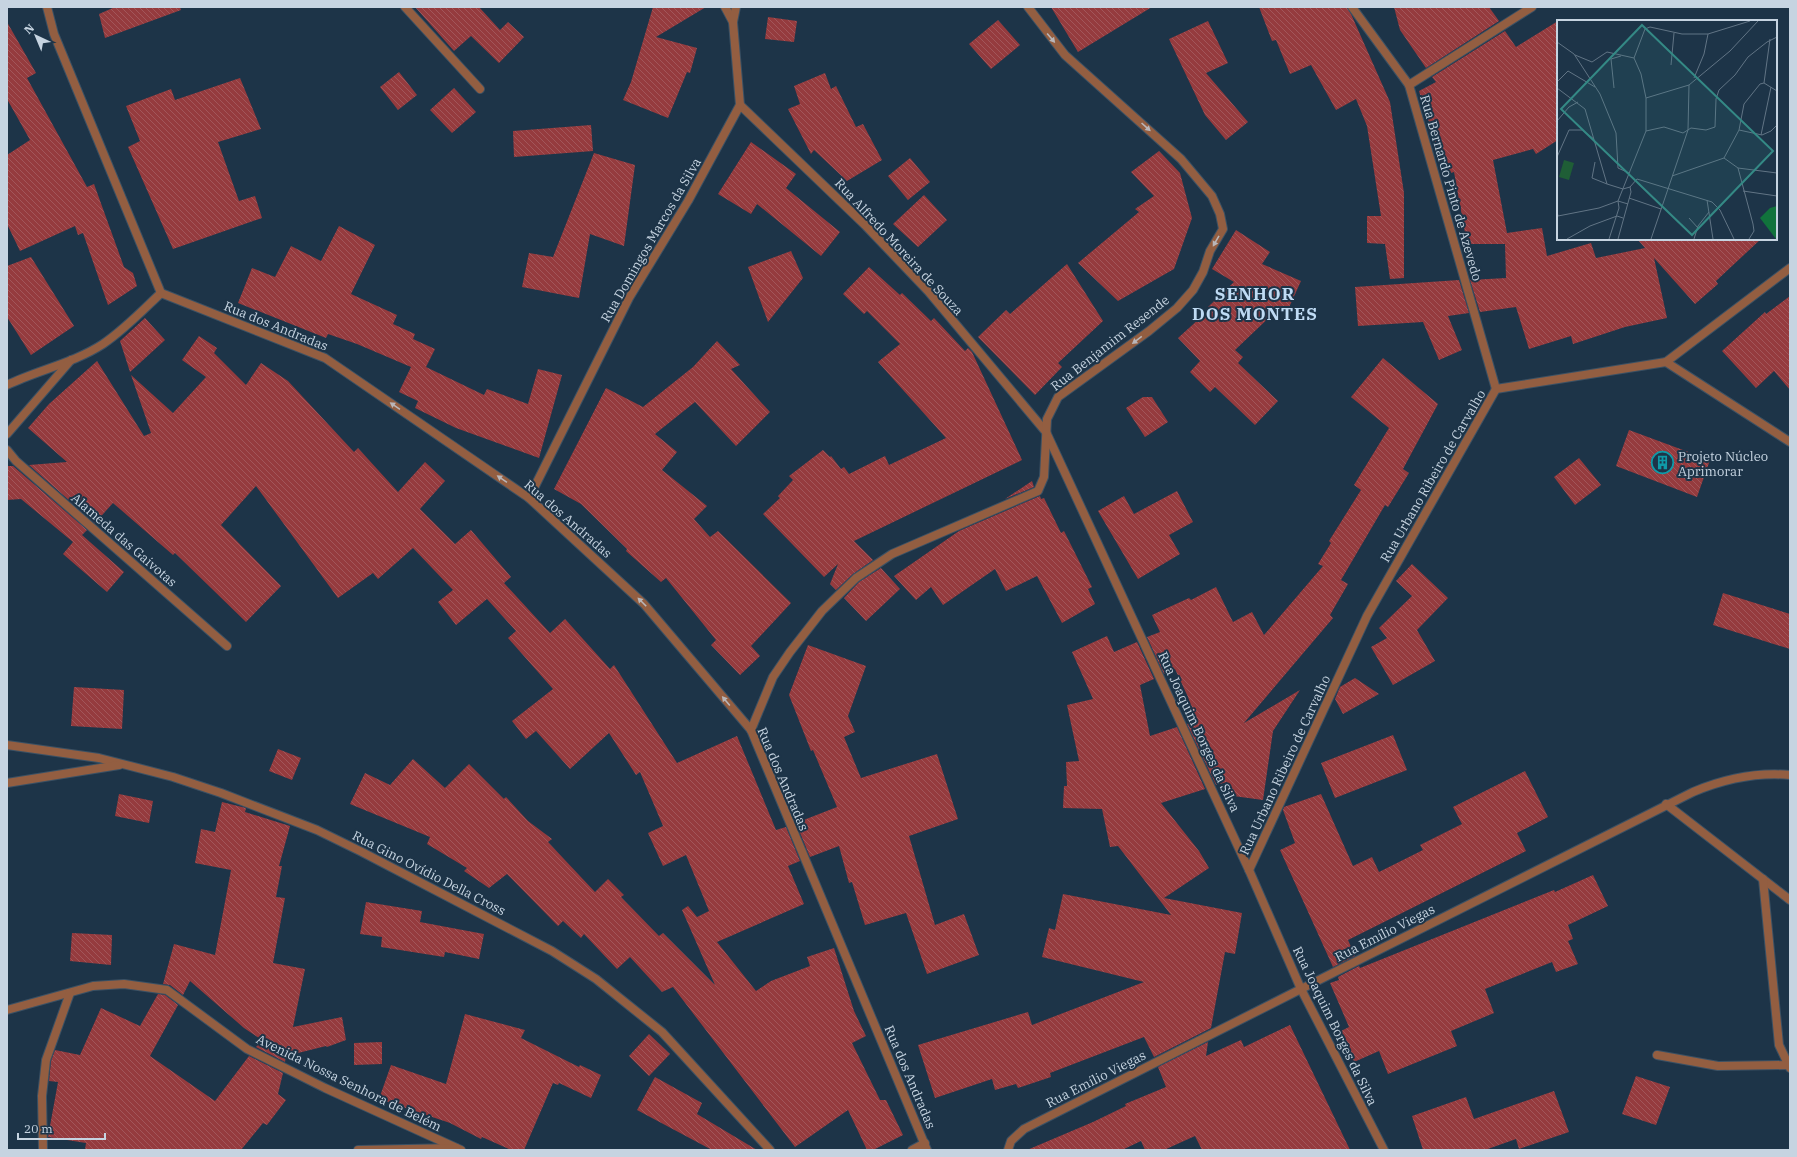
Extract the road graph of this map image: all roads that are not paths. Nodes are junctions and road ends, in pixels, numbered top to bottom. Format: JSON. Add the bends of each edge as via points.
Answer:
{"nodes":[{"id":1,"x":47,"y":7,"type":"edge"},
{"id":2,"x":405,"y":7,"type":"edge"},
{"id":3,"x":725,"y":7,"type":"edge"},
{"id":4,"x":736,"y":7,"type":"edge"},
{"id":5,"x":1028,"y":7,"type":"edge"},
{"id":6,"x":1352,"y":7,"type":"edge"},
{"id":7,"x":1532,"y":7,"type":"edge"},
{"id":8,"x":733,"y":22,"type":"junction"},
{"id":9,"x":1409,"y":85,"type":"junction"},
{"id":10,"x":480,"y":89,"type":"dead end"},
{"id":11,"x":740,"y":105,"type":"junction"},
{"id":12,"x":1790,"y":268,"type":"edge"},
{"id":13,"x":161,"y":293,"type":"junction"},
{"id":14,"x":71,"y":360,"type":"junction"},
{"id":15,"x":1666,"y":362,"type":"junction"},
{"id":16,"x":7,"y":385,"type":"edge"},
{"id":17,"x":1496,"y":389,"type":"junction"},
{"id":18,"x":1046,"y":432,"type":"junction"},
{"id":19,"x":7,"y":434,"type":"edge"},
{"id":20,"x":1790,"y":442,"type":"edge"},
{"id":21,"x":7,"y":450,"type":"edge"},
{"id":22,"x":529,"y":498,"type":"junction"},
{"id":23,"x":227,"y":646,"type":"dead end"},
{"id":24,"x":751,"y":730,"type":"junction"},
{"id":25,"x":7,"y":744,"type":"edge"},
{"id":26,"x":123,"y":764,"type":"junction"},
{"id":27,"x":1790,"y":775,"type":"edge"},
{"id":28,"x":7,"y":783,"type":"edge"},
{"id":29,"x":1666,"y":804,"type":"junction"},
{"id":30,"x":1250,"y":870,"type":"junction"},
{"id":31,"x":1763,"y":879,"type":"junction"},
{"id":32,"x":1790,"y":900,"type":"edge"},
{"id":33,"x":1301,"y":989,"type":"junction"},
{"id":34,"x":70,"y":993,"type":"junction"},
{"id":35,"x":7,"y":1010,"type":"edge"},
{"id":36,"x":1657,"y":1055,"type":"dead end"},
{"id":37,"x":1789,"y":1066,"type":"edge"},
{"id":38,"x":926,"y":1147,"type":"edge"},
{"id":39,"x":460,"y":1149,"type":"edge"},
{"id":40,"x":43,"y":1150,"type":"edge"},
{"id":41,"x":358,"y":1150,"type":"edge"},
{"id":42,"x":770,"y":1150,"type":"edge"},
{"id":43,"x":912,"y":1150,"type":"edge"},
{"id":44,"x":1008,"y":1150,"type":"edge"},
{"id":45,"x":1384,"y":1150,"type":"edge"}],
"edges":[{"from":1,"to":13,"type":"street","via":[[54,34]]},
{"from":2,"to":10,"type":"street"},
{"from":3,"to":8,"type":"street"},
{"from":4,"to":8,"type":"street"},
{"from":5,"to":18,"type":"street","name":"Rua Benjamim Resende","one_way":true,"via":[[1065,55],[1181,159],[1212,196],[1223,229],[1193,290],[1177,308],[1149,331],[1058,397],[1047,419]]},
{"from":6,"to":9,"type":"street","name":"Rua Bernardo Pinto de Azevedo"},
{"from":7,"to":9,"type":"street"},
{"from":8,"to":11,"type":"street"},
{"from":9,"to":17,"type":"street","name":"Rua Bernardo Pinto de Azevedo"},
{"from":11,"to":18,"type":"street","name":"Rua Alfredo Moreira de Souza","via":[[844,204],[928,291]]},
{"from":11,"to":22,"type":"street","name":"Rua Domingos Marcos da Silva","via":[[688,201],[629,298]]},
{"from":12,"to":15,"type":"street","name":"Rua Urbano Ribeiro de Carvalho"},
{"from":13,"to":14,"type":"street","via":[[104,343]]},
{"from":22,"to":13,"type":"street","name":"Rua dos Andradas","one_way":true,"via":[[325,358]]},
{"from":14,"to":16,"type":"street"},
{"from":14,"to":19,"type":"street"},
{"from":15,"to":17,"type":"street","name":"Rua Urbano Ribeiro de Carvalho"},
{"from":15,"to":20,"type":"street"},
{"from":17,"to":30,"type":"street","name":"Rua Urbano Ribeiro de Carvalho","via":[[1367,616]]},
{"from":18,"to":24,"type":"street","name":"Rua Benjamim Resende","via":[[1044,477],[1038,491],[892,554],[856,578],[822,611],[790,652],[774,677]]},
{"from":18,"to":30,"type":"street","name":"Rua Joaquim Borges da Silva"},
{"from":21,"to":23,"type":"street","name":"Alameda das Gaivotas","via":[[16,461]]},
{"from":24,"to":22,"type":"street","name":"Rua dos Andradas","one_way":true,"via":[[644,604]]},
{"from":24,"to":38,"type":"street","name":"Rua dos Andradas"},
{"from":25,"to":26,"type":"street","name":"Rua Gino Ovídio Della Cross"},
{"from":26,"to":28,"type":"street"},
{"from":26,"to":42,"type":"street","name":"Rua Gino Ovídio Della Cross","via":[[221,793],[317,830],[552,951],[596,979],[662,1032]]},
{"from":27,"to":29,"type":"street","name":"Rua Emílio Viegas","via":[[1774,773],[1744,776],[1714,783]]},
{"from":29,"to":31,"type":"street"},
{"from":29,"to":33,"type":"street","name":"Rua Emílio Viegas"},
{"from":30,"to":33,"type":"street","name":"Rua Joaquim Borges da Silva"},
{"from":31,"to":32,"type":"street"},
{"from":31,"to":37,"type":"street","via":[[1779,1045]]},
{"from":33,"to":44,"type":"street","name":"Rua Emílio Viegas","via":[[1024,1129],[1011,1141]]},
{"from":33,"to":45,"type":"street","name":"Rua Joaquim Borges da Silva"},
{"from":34,"to":35,"type":"street","name":"Avenida Nossa Senhora de Belém"},
{"from":34,"to":39,"type":"street","name":"Avenida Nossa Senhora de Belém","via":[[93,986],[124,984],[167,990],[247,1049],[325,1088]]},
{"from":34,"to":40,"type":"street","via":[[46,1060],[42,1096]]},
{"from":36,"to":37,"type":"street","via":[[1718,1066]]},
{"from":38,"to":43,"type":"street"},
{"from":39,"to":41,"type":"street"}]}
